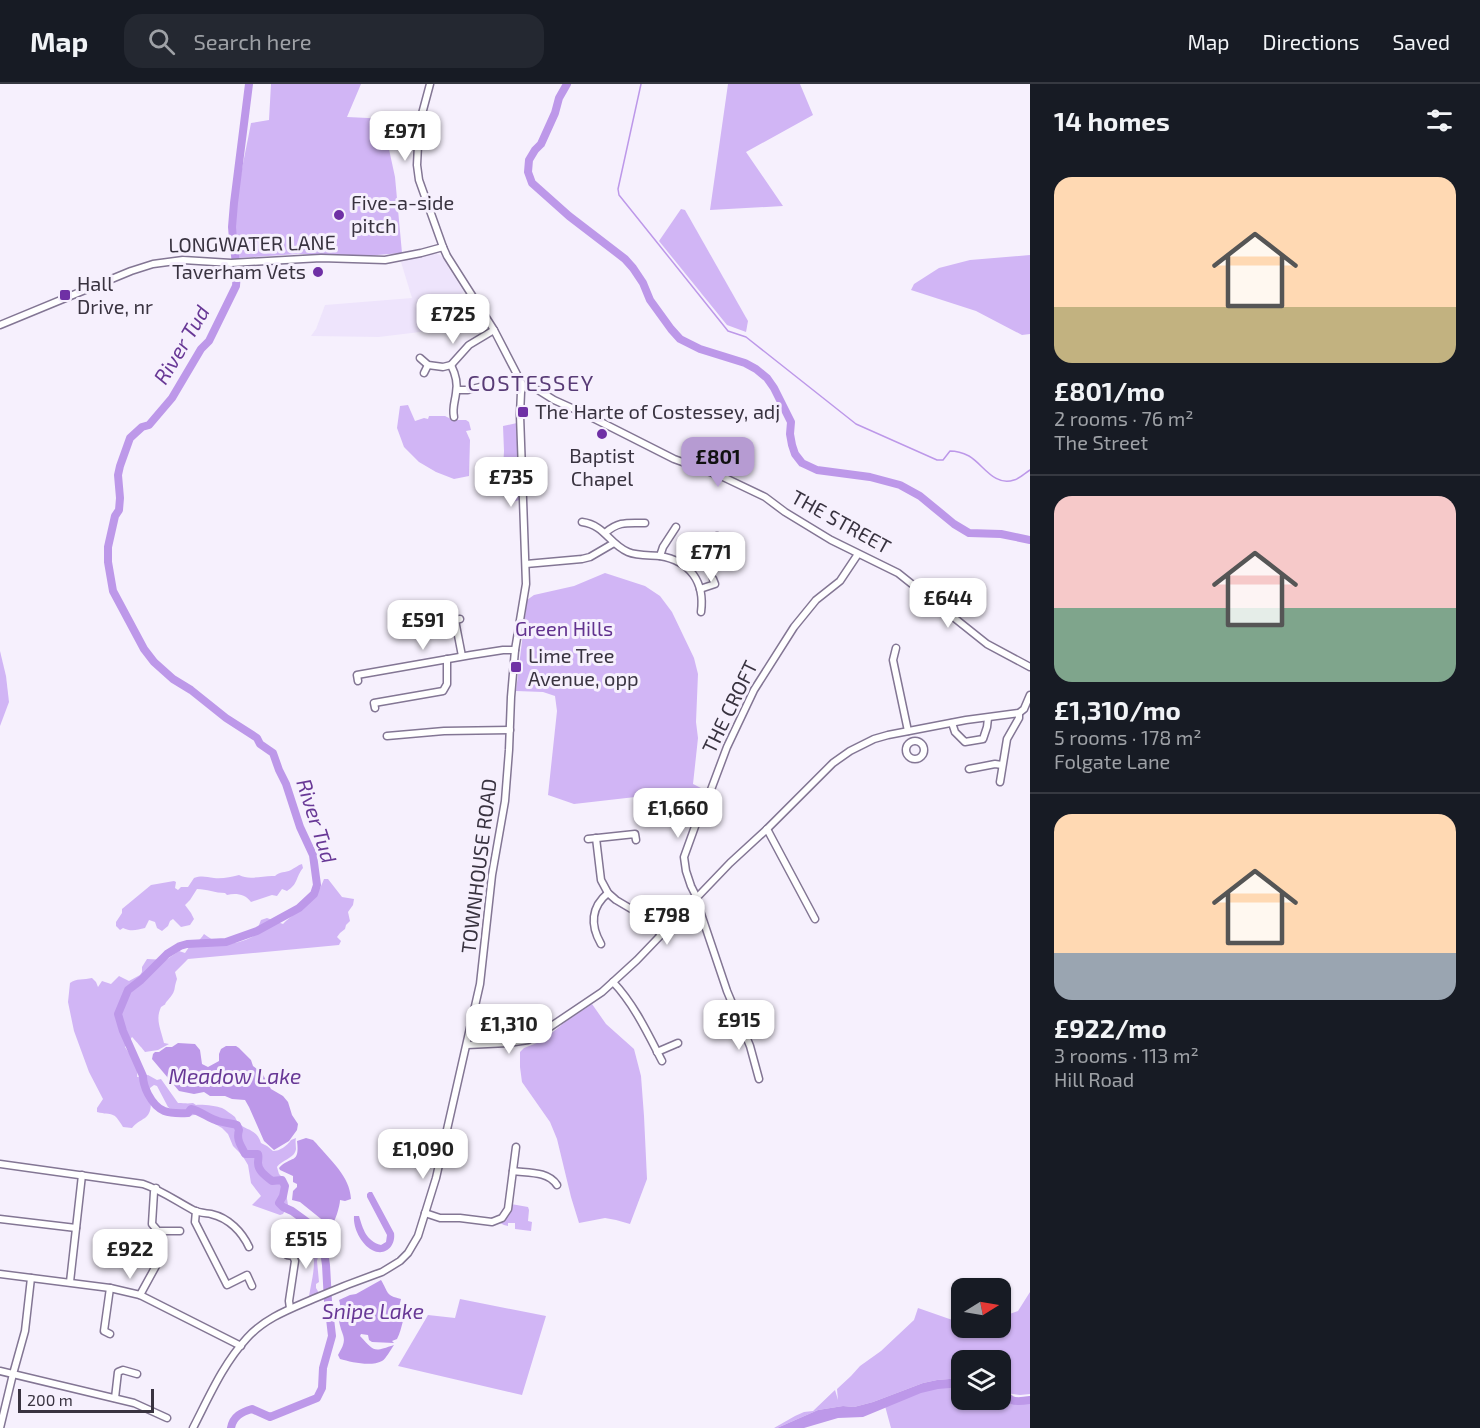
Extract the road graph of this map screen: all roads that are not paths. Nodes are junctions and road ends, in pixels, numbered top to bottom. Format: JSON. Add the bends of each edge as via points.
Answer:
{"nodes":[{"id":1,"x":430,"y":84,"type":"edge"},
{"id":2,"x":442,"y":247,"type":"junction"},
{"id":3,"x":0,"y":325,"type":"edge"},
{"id":4,"x":494,"y":330,"type":"junction"},
{"id":5,"x":420,"y":358,"type":"dead end"},
{"id":6,"x":451,"y":364,"type":"junction"},
{"id":7,"x":428,"y":365,"type":"junction"},
{"id":8,"x":424,"y":373,"type":"dead end"},
{"id":9,"x":523,"y":386,"type":"junction"},
{"id":10,"x":457,"y":390,"type":"junction"},
{"id":11,"x":477,"y":390,"type":"dead end"},
{"id":12,"x":451,"y":415,"type":"dead end"},
{"id":13,"x":641,"y":521,"type":"dead end"},
{"id":14,"x":582,"y":522,"type":"dead end"},
{"id":15,"x":676,"y":532,"type":"dead end"},
{"id":16,"x":605,"y":533,"type":"junction"},
{"id":17,"x":719,"y":541,"type":"dead end"},
{"id":18,"x":614,"y":543,"type":"junction"},
{"id":19,"x":858,"y":554,"type":"junction"},
{"id":20,"x":660,"y":556,"type":"junction"},
{"id":21,"x":526,"y":564,"type":"junction"},
{"id":22,"x":686,"y":566,"type":"junction"},
{"id":23,"x":715,"y":584,"type":"dead end"},
{"id":24,"x":700,"y":589,"type":"junction"},
{"id":25,"x":701,"y":612,"type":"dead end"},
{"id":26,"x":455,"y":620,"type":"dead end"},
{"id":27,"x":515,"y":650,"type":"junction"},
{"id":28,"x":896,"y":651,"type":"dead end"},
{"id":29,"x":462,"y":656,"type":"junction"},
{"id":30,"x":447,"y":659,"type":"junction"},
{"id":31,"x":1030,"y":667,"type":"edge"},
{"id":32,"x":357,"y":676,"type":"dead end"},
{"id":33,"x":1030,"y":695,"type":"edge"},
{"id":34,"x":375,"y":708,"type":"dead end"},
{"id":35,"x":1019,"y":713,"type":"junction"},
{"id":36,"x":988,"y":718,"type":"junction"},
{"id":37,"x":952,"y":723,"type":"junction"},
{"id":38,"x":510,"y":730,"type":"junction"},
{"id":39,"x":910,"y":731,"type":"junction"},
{"id":40,"x":914,"y":741,"type":"dead end"},
{"id":41,"x":393,"y":744,"type":"dead end"},
{"id":42,"x":1002,"y":765,"type":"junction"},
{"id":43,"x":969,"y":769,"type":"dead end"},
{"id":44,"x":998,"y":779,"type":"dead end"},
{"id":45,"x":767,"y":829,"type":"junction"},
{"id":46,"x":635,"y":834,"type":"dead end"},
{"id":47,"x":588,"y":838,"type":"dead end"},
{"id":48,"x":596,"y":838,"type":"junction"},
{"id":49,"x":608,"y":893,"type":"junction"},
{"id":50,"x":696,"y":899,"type":"junction"},
{"id":51,"x":815,"y":919,"type":"dead end"},
{"id":52,"x":661,"y":934,"type":"junction"},
{"id":53,"x":597,"y":941,"type":"dead end"},
{"id":54,"x":613,"y":982,"type":"junction"},
{"id":55,"x":467,"y":1045,"type":"junction"},
{"id":56,"x":676,"y":1046,"type":"dead end"},
{"id":57,"x":657,"y":1052,"type":"junction"},
{"id":58,"x":662,"y":1062,"type":"dead end"},
{"id":59,"x":759,"y":1078,"type":"dead end"},
{"id":60,"x":516,"y":1147,"type":"dead end"},
{"id":61,"x":0,"y":1164,"type":"edge"},
{"id":62,"x":554,"y":1170,"type":"dead end"},
{"id":63,"x":513,"y":1171,"type":"junction"},
{"id":64,"x":82,"y":1175,"type":"junction"},
{"id":65,"x":550,"y":1177,"type":"junction"},
{"id":66,"x":557,"y":1185,"type":"dead end"},
{"id":67,"x":156,"y":1188,"type":"junction"},
{"id":68,"x":196,"y":1211,"type":"junction"},
{"id":69,"x":425,"y":1213,"type":"junction"},
{"id":70,"x":0,"y":1219,"type":"edge"},
{"id":71,"x":76,"y":1228,"type":"junction"},
{"id":72,"x":180,"y":1231,"type":"dead end"},
{"id":73,"x":249,"y":1247,"type":"dead end"},
{"id":74,"x":287,"y":1256,"type":"dead end"},
{"id":75,"x":157,"y":1264,"type":"dead end"},
{"id":76,"x":0,"y":1274,"type":"edge"},
{"id":77,"x":32,"y":1278,"type":"junction"},
{"id":78,"x":70,"y":1282,"type":"junction"},
{"id":79,"x":252,"y":1286,"type":"dead end"},
{"id":80,"x":110,"y":1288,"type":"junction"},
{"id":81,"x":140,"y":1295,"type":"junction"},
{"id":82,"x":290,"y":1308,"type":"junction"},
{"id":83,"x":97,"y":1331,"type":"dead end"},
{"id":84,"x":241,"y":1346,"type":"junction"},
{"id":85,"x":0,"y":1371,"type":"edge"},
{"id":86,"x":13,"y":1374,"type":"junction"},
{"id":87,"x":137,"y":1374,"type":"dead end"},
{"id":88,"x":115,"y":1398,"type":"junction"},
{"id":89,"x":164,"y":1414,"type":"dead end"},
{"id":90,"x":0,"y":1428,"type":"edge"},
{"id":91,"x":193,"y":1428,"type":"edge"}],
"edges":[{"from":1,"to":2,"type":"street","via":[[419,125],[417,165]]},
{"from":2,"to":3,"type":"street","name":"LONGWATER LANE","via":[[385,260],[183,260],[153,264]]},
{"from":2,"to":4,"type":"street"},
{"from":4,"to":6,"type":"street","via":[[469,345]]},
{"from":4,"to":9,"type":"street"},
{"from":5,"to":7,"type":"street"},
{"from":6,"to":7,"type":"street"},
{"from":6,"to":10,"type":"street"},
{"from":7,"to":8,"type":"street"},
{"from":9,"to":19,"type":"street","name":"THE STREET","via":[[674,459],[758,494]]},
{"from":9,"to":21,"type":"street","name":"TOWNHOUSE ROAD","via":[[520,415]]},
{"from":10,"to":11,"type":"street"},
{"from":10,"to":12,"type":"street"},
{"from":13,"to":16,"type":"street","via":[[620,523]]},
{"from":14,"to":16,"type":"street"},
{"from":15,"to":20,"type":"street"},
{"from":16,"to":18,"type":"street"},
{"from":17,"to":22,"type":"street","via":[[695,555]]},
{"from":18,"to":20,"type":"street","via":[[628,552]]},
{"from":18,"to":21,"type":"street","via":[[582,559]]},
{"from":19,"to":31,"type":"street","name":"THE STREET","via":[[903,576],[987,644]]},
{"from":19,"to":50,"type":"street","name":"THE CROFT","via":[[840,581],[816,600],[794,627],[754,690],[727,747],[684,857]]},
{"from":20,"to":22,"type":"street"},
{"from":21,"to":27,"type":"street","name":"TOWNHOUSE ROAD"},
{"from":22,"to":24,"type":"street"},
{"from":23,"to":24,"type":"street"},
{"from":24,"to":25,"type":"street"},
{"from":26,"to":29,"type":"street"},
{"from":27,"to":29,"type":"street"},
{"from":27,"to":38,"type":"street","name":"TOWNHOUSE ROAD"},
{"from":28,"to":39,"type":"street","via":[[893,660]]},
{"from":29,"to":30,"type":"street"},
{"from":30,"to":32,"type":"street"},
{"from":30,"to":34,"type":"street","via":[[447,684],[443,691],[374,702]]},
{"from":33,"to":35,"type":"street"},
{"from":35,"to":36,"type":"street"},
{"from":35,"to":42,"type":"street","via":[[1007,740]]},
{"from":36,"to":37,"type":"street"},
{"from":36,"to":37,"type":"street","via":[[983,739],[964,742],[954,732]]},
{"from":37,"to":39,"type":"street"},
{"from":38,"to":41,"type":"street","via":[[390,736]]},
{"from":38,"to":55,"type":"street","name":"TOWNHOUSE ROAD","via":[[505,801],[489,897],[483,967]]},
{"from":39,"to":40,"type":"street"},
{"from":39,"to":45,"type":"street","via":[[850,751]]},
{"from":42,"to":43,"type":"street"},
{"from":42,"to":44,"type":"street"},
{"from":45,"to":50,"type":"street"},
{"from":45,"to":51,"type":"street"},
{"from":46,"to":48,"type":"street"},
{"from":47,"to":48,"type":"street"},
{"from":48,"to":49,"type":"street","via":[[601,880]]},
{"from":49,"to":52,"type":"street"},
{"from":49,"to":53,"type":"street","via":[[595,910]]},
{"from":50,"to":52,"type":"street"},
{"from":50,"to":59,"type":"street","name":"THE CROFT"},
{"from":52,"to":54,"type":"street"},
{"from":54,"to":55,"type":"street","via":[[533,1038]]},
{"from":54,"to":57,"type":"street"},
{"from":55,"to":69,"type":"street","name":"TOWNHOUSE ROAD"},
{"from":56,"to":57,"type":"street"},
{"from":57,"to":58,"type":"street"},
{"from":60,"to":63,"type":"street"},
{"from":61,"to":64,"type":"street"},
{"from":62,"to":65,"type":"street"},
{"from":63,"to":65,"type":"street"},
{"from":63,"to":69,"type":"street","via":[[508,1209],[500,1220],[440,1218]]},
{"from":64,"to":67,"type":"street"},
{"from":64,"to":71,"type":"street"},
{"from":65,"to":66,"type":"street"},
{"from":67,"to":68,"type":"street"},
{"from":67,"to":72,"type":"street","via":[[149,1217],[152,1224],[158,1231]]},
{"from":68,"to":73,"type":"street","via":[[213,1214],[236,1227],[248,1239]]},
{"from":68,"to":79,"type":"street","via":[[195,1222],[229,1288],[250,1274]]},
{"from":69,"to":82,"type":"street","name":"TOWNHOUSE ROAD","via":[[414,1244],[400,1261]]},
{"from":70,"to":71,"type":"street"},
{"from":71,"to":78,"type":"street"},
{"from":74,"to":82,"type":"street","via":[[293,1256],[295,1261]]},
{"from":75,"to":81,"type":"street"},
{"from":76,"to":77,"type":"street"},
{"from":77,"to":78,"type":"street"},
{"from":77,"to":86,"type":"street","via":[[25,1331]]},
{"from":78,"to":80,"type":"street"},
{"from":80,"to":81,"type":"street"},
{"from":80,"to":83,"type":"street","via":[[107,1332]]},
{"from":81,"to":84,"type":"street"},
{"from":82,"to":84,"type":"street","name":"TOWNHOUSE ROAD","via":[[268,1319]]},
{"from":84,"to":91,"type":"street","name":"TOWNHOUSE ROAD","via":[[226,1365]]},
{"from":85,"to":86,"type":"street"},
{"from":86,"to":88,"type":"street"},
{"from":86,"to":90,"type":"street"},
{"from":87,"to":88,"type":"street","via":[[118,1372]]},
{"from":88,"to":89,"type":"street"}]}
